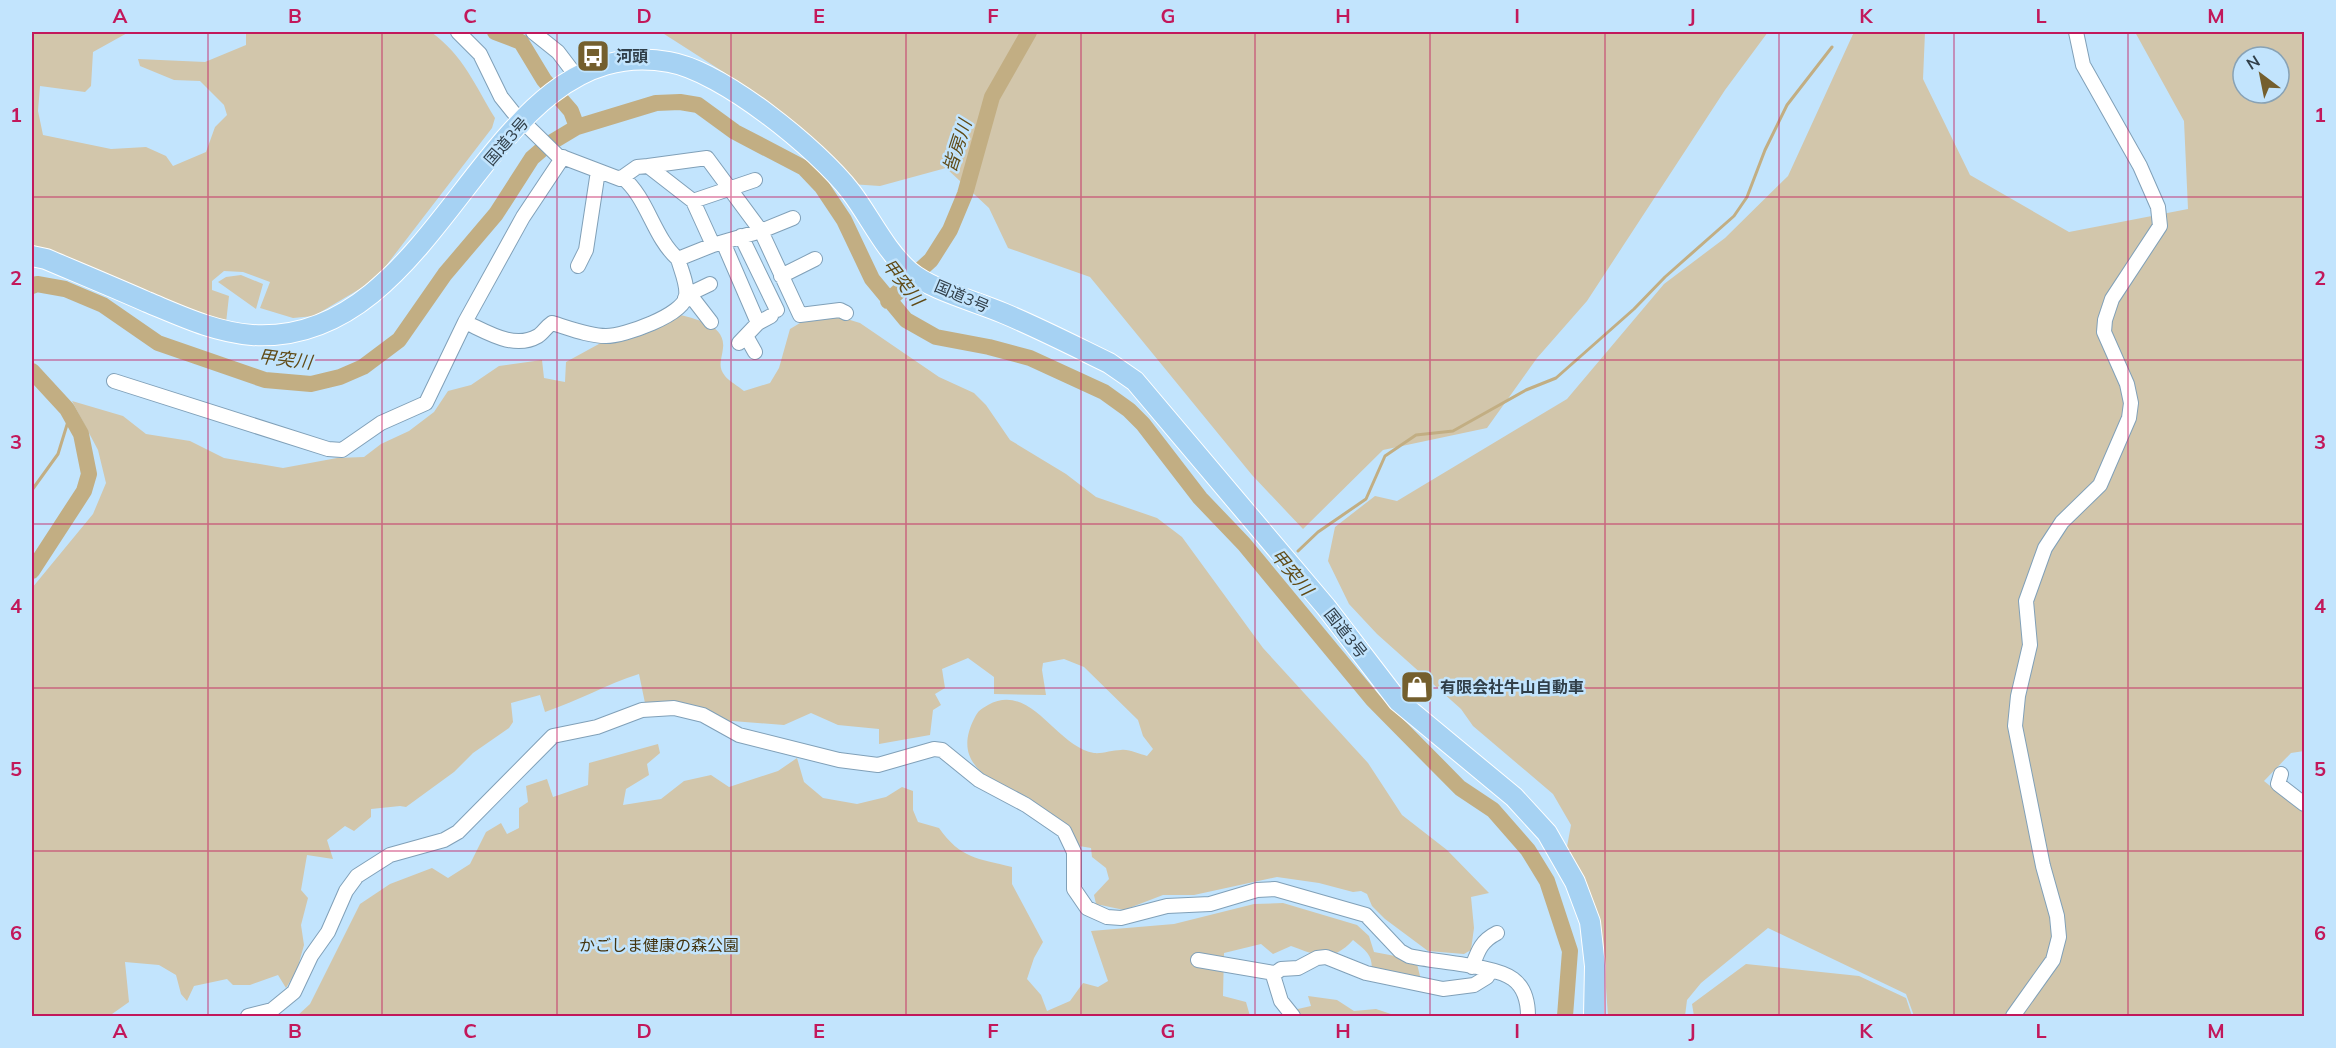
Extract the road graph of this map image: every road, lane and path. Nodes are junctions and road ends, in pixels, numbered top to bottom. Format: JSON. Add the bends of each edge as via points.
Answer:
{"nodes":[{"id":1,"x":458,"y":32,"type":"edge"},
{"id":2,"x":533,"y":32,"type":"edge"},
{"id":3,"x":2076,"y":32,"type":"edge"},
{"id":4,"x":561,"y":88,"type":"junction"},
{"id":5,"x":527,"y":124,"type":"junction"},
{"id":6,"x":560,"y":156,"type":"junction"},
{"id":7,"x":648,"y":166,"type":"junction"},
{"id":8,"x":598,"y":171,"type":"junction"},
{"id":9,"x":622,"y":177,"type":"junction"},
{"id":10,"x":755,"y":180,"type":"dead end"},
{"id":11,"x":730,"y":189,"type":"junction"},
{"id":12,"x":693,"y":201,"type":"junction"},
{"id":13,"x":793,"y":218,"type":"dead end"},
{"id":14,"x":761,"y":231,"type":"junction"},
{"id":15,"x":741,"y":236,"type":"junction"},
{"id":16,"x":718,"y":243,"type":"junction"},
{"id":17,"x":32,"y":256,"type":"edge"},
{"id":18,"x":678,"y":259,"type":"junction"},
{"id":19,"x":815,"y":259,"type":"dead end"},
{"id":20,"x":578,"y":266,"type":"dead end"},
{"id":21,"x":781,"y":276,"type":"junction"},
{"id":22,"x":710,"y":284,"type":"dead end"},
{"id":23,"x":686,"y":296,"type":"junction"},
{"id":24,"x":846,"y":313,"type":"dead end"},
{"id":25,"x":465,"y":322,"type":"junction"},
{"id":26,"x":711,"y":322,"type":"dead end"},
{"id":27,"x":758,"y":323,"type":"junction"},
{"id":28,"x":755,"y":351,"type":"dead end"},
{"id":29,"x":114,"y":381,"type":"dead end"},
{"id":30,"x":2282,"y":774,"type":"dead end"},
{"id":31,"x":2304,"y":804,"type":"edge"},
{"id":32,"x":1497,"y":933,"type":"dead end"},
{"id":33,"x":1198,"y":960,"type":"dead end"},
{"id":34,"x":1472,"y":967,"type":"junction"},
{"id":35,"x":1490,"y":971,"type":"junction"},
{"id":36,"x":1274,"y":973,"type":"junction"},
{"id":37,"x":248,"y":1017,"type":"edge"},
{"id":38,"x":1293,"y":1017,"type":"edge"},
{"id":39,"x":1528,"y":1017,"type":"edge"},
{"id":40,"x":1594,"y":1017,"type":"edge"},
{"id":41,"x":2013,"y":1017,"type":"edge"}],
"edges":[{"from":1,"to":5,"type":"street","via":[[480,54],[501,97]]},
{"from":2,"to":4,"type":"street","via":[[558,52]]},
{"from":3,"to":41,"type":"street","via":[[2083,65],[2140,166],[2158,207],[2160,225],[2112,299],[2105,320],[2104,332],[2127,384],[2130,418],[2100,485],[2062,522],[2046,548],[2026,601],[2030,645],[2015,726],[2059,937],[2053,960]]},
{"from":4,"to":5,"type":"highway","name":"国道3号"},
{"from":4,"to":40,"type":"highway","name":"国道3号","via":[[618,62],[681,64],[710,76],[815,153],[849,189],[910,272],[1109,363],[1135,381],[1326,607],[1398,701],[1514,797],[1547,834],[1575,882],[1590,922],[1595,966]]},
{"from":5,"to":6,"type":"street"},
{"from":5,"to":17,"type":"highway","name":"国道3号","via":[[509,134],[393,275],[356,307],[321,325],[274,335],[216,330],[46,258]]},
{"from":6,"to":8,"type":"street"},
{"from":6,"to":25,"type":"street"},
{"from":7,"to":9,"type":"street","via":[[637,167]]},
{"from":7,"to":11,"type":"street","via":[[707,158]]},
{"from":7,"to":12,"type":"street"},
{"from":8,"to":9,"type":"street"},
{"from":8,"to":20,"type":"street","via":[[586,250]]},
{"from":9,"to":18,"type":"street","via":[[635,187]]},
{"from":10,"to":11,"type":"street"},
{"from":11,"to":12,"type":"street"},
{"from":11,"to":14,"type":"street"},
{"from":12,"to":16,"type":"street"},
{"from":13,"to":14,"type":"street"},
{"from":14,"to":15,"type":"street"},
{"from":14,"to":21,"type":"street"},
{"from":15,"to":16,"type":"street"},
{"from":15,"to":27,"type":"street","via":[[774,313]]},
{"from":16,"to":18,"type":"street"},
{"from":16,"to":27,"type":"street"},
{"from":18,"to":23,"type":"street"},
{"from":19,"to":21,"type":"street"},
{"from":21,"to":24,"type":"street","via":[[800,315],[840,310]]},
{"from":22,"to":23,"type":"street"},
{"from":23,"to":25,"type":"street","via":[[683,304],[669,314],[632,331],[608,336],[552,323],[540,336],[503,340]]},
{"from":23,"to":26,"type":"street"},
{"from":25,"to":29,"type":"street","via":[[426,403],[381,423],[342,450],[328,449]]},
{"from":27,"to":28,"type":"street","via":[[743,340]]},
{"from":30,"to":31,"type":"street","via":[[2278,784]]},
{"from":32,"to":34,"type":"street","via":[[1479,947]]},
{"from":33,"to":36,"type":"street"},
{"from":34,"to":35,"type":"street"},
{"from":34,"to":37,"type":"street","via":[[1408,956],[1366,915],[1275,889],[1257,890],[1217,903],[1150,908],[1121,918],[1107,917],[1087,908],[1074,889],[1074,852],[1064,831],[979,780],[942,750],[878,765],[852,762],[739,735],[690,711],[656,708],[588,730],[553,736],[458,832],[444,840],[401,850],[365,870],[346,891],[294,992],[272,1010]]},
{"from":35,"to":36,"type":"street","via":[[1474,985],[1443,989],[1366,973],[1326,957]]},
{"from":35,"to":39,"type":"street","via":[[1516,982],[1527,1000]]},
{"from":36,"to":38,"type":"street","via":[[1278,995]]}]}
